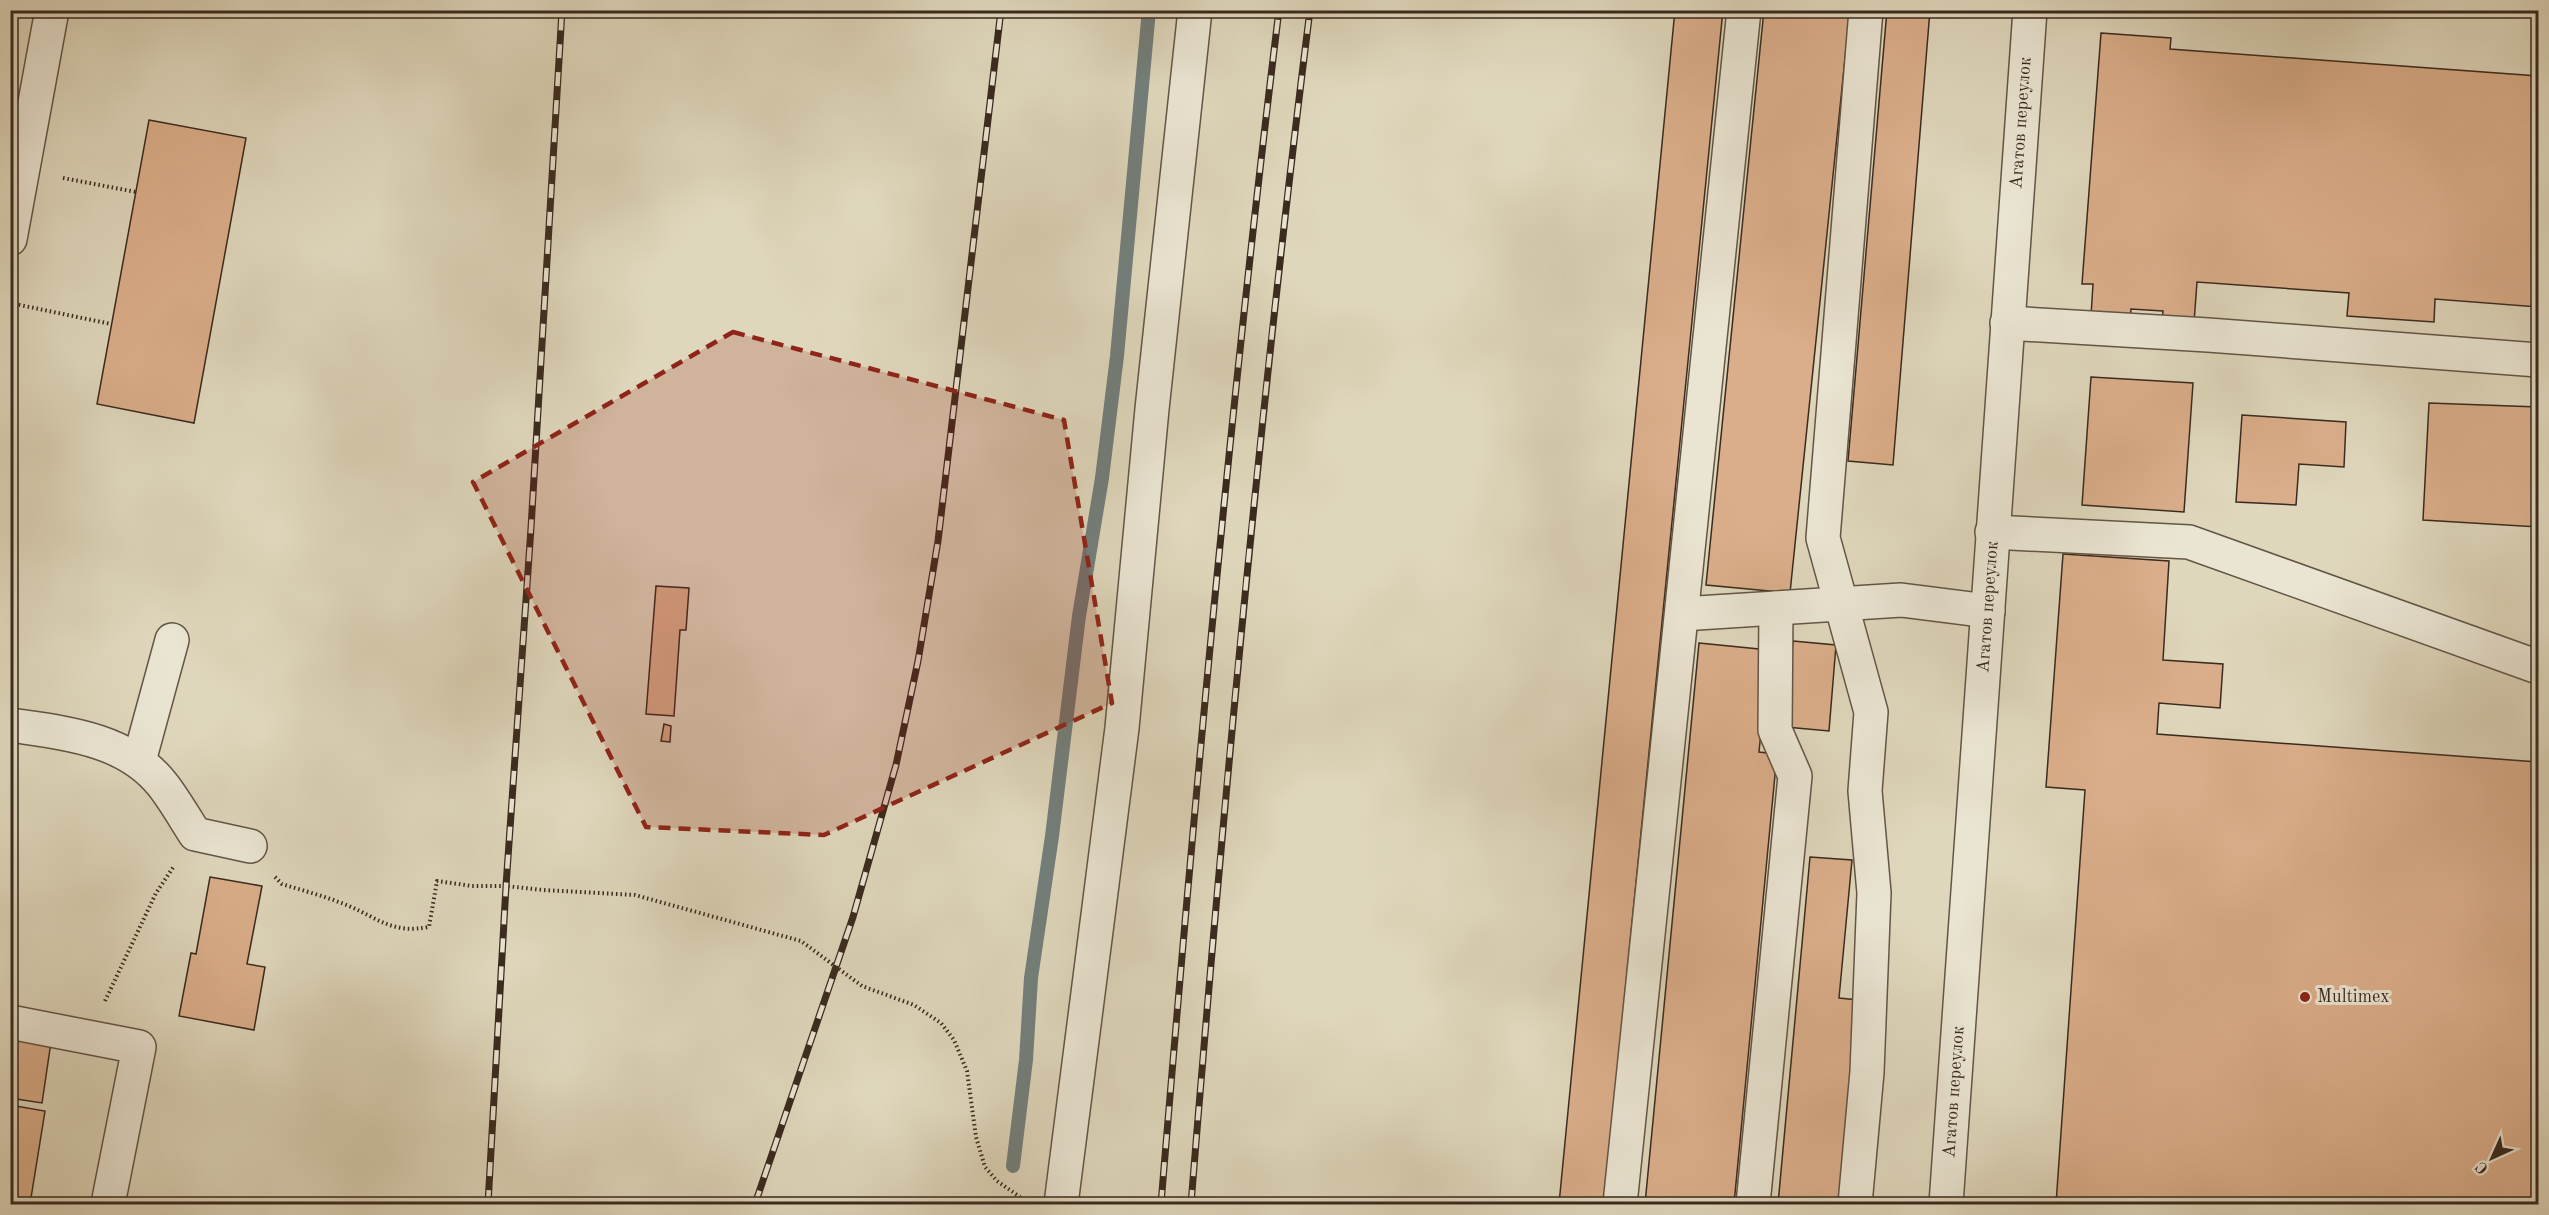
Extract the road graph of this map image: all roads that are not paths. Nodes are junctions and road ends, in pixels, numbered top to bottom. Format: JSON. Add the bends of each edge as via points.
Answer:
{"nodes":[{"id":1,"x":52,"y":10,"type":"edge"},
{"id":2,"x":1195,"y":10,"type":"edge"},
{"id":3,"x":1744,"y":10,"type":"edge"},
{"id":4,"x":1866,"y":10,"type":"edge"},
{"id":5,"x":2030,"y":10,"type":"edge"},
{"id":6,"x":10,"y":239,"type":"edge"},
{"id":7,"x":2007,"y":323,"type":"junction"},
{"id":8,"x":2538,"y":360,"type":"edge"},
{"id":9,"x":1992,"y":532,"type":"junction"},
{"id":10,"x":1843,"y":604,"type":"junction"},
{"id":11,"x":1776,"y":608,"type":"junction"},
{"id":12,"x":1988,"y":611,"type":"junction"},
{"id":13,"x":1682,"y":614,"type":"junction"},
{"id":14,"x":172,"y":640,"type":"dead end"},
{"id":15,"x":2538,"y":667,"type":"edge"},
{"id":16,"x":10,"y":725,"type":"edge"},
{"id":17,"x":139,"y":761,"type":"junction"},
{"id":18,"x":250,"y":846,"type":"road end"},
{"id":19,"x":10,"y":1022,"type":"edge"},
{"id":20,"x":108,"y":1204,"type":"edge"},
{"id":21,"x":1061,"y":1204,"type":"edge"},
{"id":22,"x":1620,"y":1204,"type":"edge"},
{"id":23,"x":1753,"y":1204,"type":"edge"},
{"id":24,"x":1855,"y":1204,"type":"edge"},
{"id":25,"x":1946,"y":1204,"type":"edge"}],
"edges":[{"from":1,"to":6,"type":"street"},
{"from":2,"to":21,"type":"street","via":[[1122,728]]},
{"from":3,"to":13,"type":"street"},
{"from":4,"to":10,"type":"street","via":[[1823,538]]},
{"from":5,"to":7,"type":"street","name":"Агатов переулок"},
{"from":7,"to":8,"type":"street"},
{"from":7,"to":9,"type":"street","name":"Агатов переулок"},
{"from":9,"to":12,"type":"street","name":"Агатов переулок"},
{"from":9,"to":15,"type":"street","via":[[2189,542]]},
{"from":10,"to":11,"type":"street"},
{"from":10,"to":12,"type":"street","via":[[1901,600]]},
{"from":10,"to":24,"type":"street","via":[[1871,712],[1865,791],[1874,893],[1867,1072]]},
{"from":11,"to":13,"type":"street"},
{"from":11,"to":23,"type":"street","via":[[1775,730],[1795,776]]},
{"from":12,"to":25,"type":"street","name":"Агатов переулок"},
{"from":13,"to":22,"type":"street"},
{"from":14,"to":17,"type":"street"},
{"from":16,"to":17,"type":"street","via":[[83,736]]},
{"from":17,"to":18,"type":"street","via":[[161,783],[195,834]]},
{"from":19,"to":20,"type":"street","via":[[140,1047]]}]}
